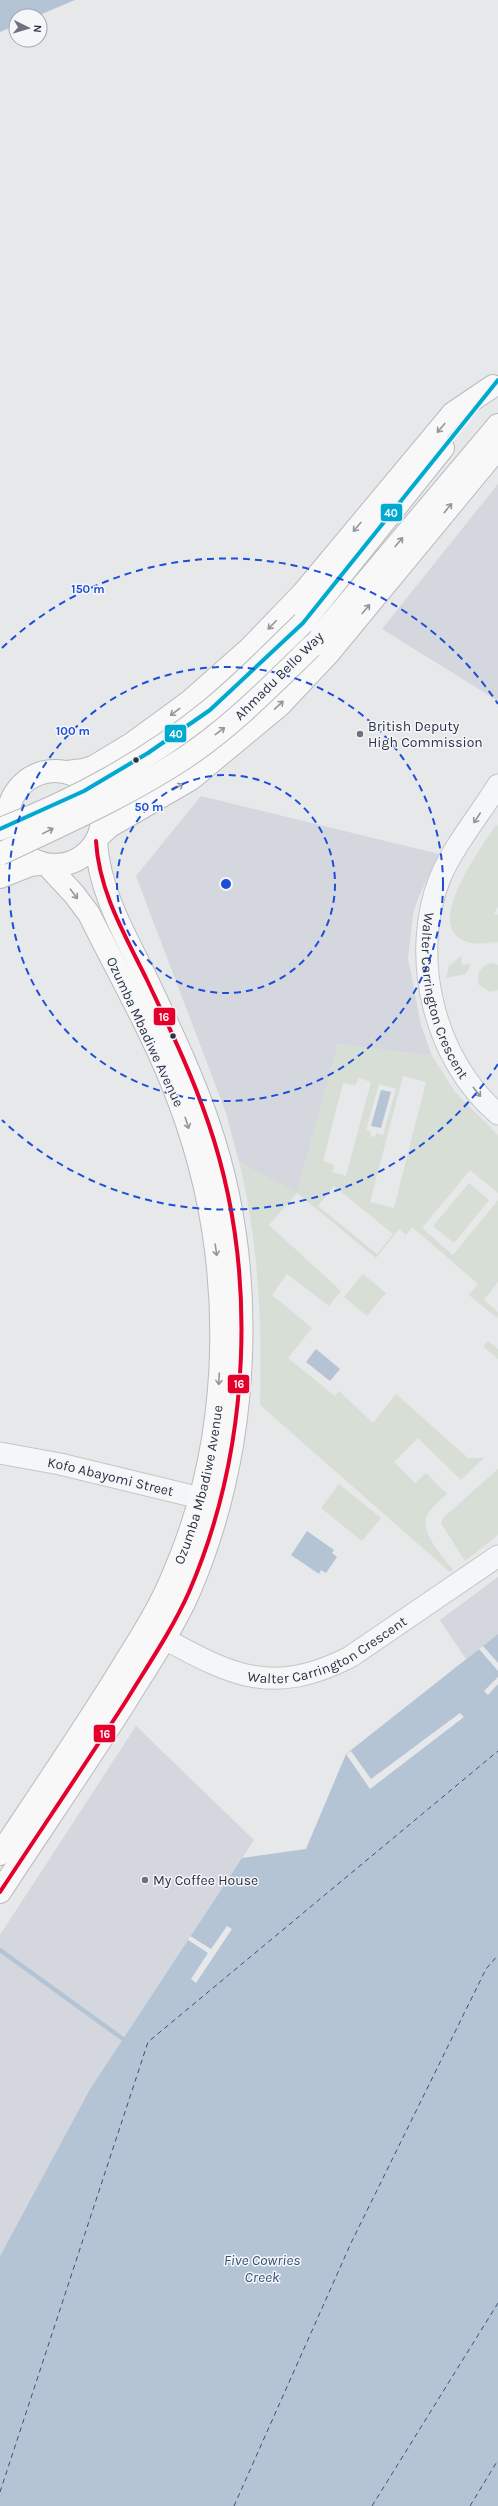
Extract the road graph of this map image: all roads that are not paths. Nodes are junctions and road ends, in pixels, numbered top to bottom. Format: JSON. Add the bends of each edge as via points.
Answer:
{"nodes":[{"id":1,"x":495,"y":383,"type":"edge"},
{"id":2,"x":498,"y":425,"type":"edge"},
{"id":3,"x":498,"y":448,"type":"edge"},
{"id":4,"x":67,"y":772,"type":"junction"},
{"id":5,"x":498,"y":786,"type":"edge"},
{"id":6,"x":7,"y":802,"type":"edge"},
{"id":7,"x":0,"y":829,"type":"edge"},
{"id":8,"x":97,"y":839,"type":"junction"},
{"id":9,"x":0,"y":854,"type":"edge"},
{"id":10,"x":44,"y":865,"type":"junction"},
{"id":11,"x":0,"y":877,"type":"edge"},
{"id":12,"x":498,"y":1114,"type":"edge"},
{"id":13,"x":0,"y":1453,"type":"edge"},
{"id":14,"x":210,"y":1500,"type":"junction"},
{"id":15,"x":498,"y":1556,"type":"edge"},
{"id":16,"x":146,"y":1629,"type":"junction"},
{"id":17,"x":165,"y":1639,"type":"junction"},
{"id":18,"x":0,"y":1854,"type":"edge"},
{"id":19,"x":0,"y":1892,"type":"edge"}],
"edges":[{"from":1,"to":4,"type":"highway","one_way":true,"via":[[454,413],[303,593],[249,649],[189,702],[133,743],[95,766]]},
{"from":1,"to":7,"type":"highway","name":"Ahmadu Bello Way","bridge":true,"via":[[303,623],[210,710],[148,753],[84,792]]},
{"from":9,"to":2,"type":"highway","name":"Ahmadu Bello Way","one_way":true,"bridge":true,"via":[[120,797],[186,757],[232,723],[311,647]]},
{"from":8,"to":3,"type":"highway","one_way":true,"via":[[110,826],[191,779],[280,705],[328,654]]},
{"from":4,"to":6,"type":"highway","via":[[48,771],[36,774],[26,780]]},
{"from":4,"to":8,"type":"highway","via":[[79,777],[98,797],[102,810],[102,824]]},
{"from":5,"to":12,"type":"street","name":"Walter Carrington Crescent","one_way":true,"via":[[441,876],[432,902],[428,946],[433,1000],[448,1046],[466,1078]]},
{"from":6,"to":10,"type":"highway","via":[[7,822],[10,835],[17,847],[27,857]]},
{"from":8,"to":10,"type":"highway","via":[[90,851],[76,861],[59,866]]},
{"from":8,"to":14,"type":"highway","name":"Ozumba Mbadiwe Avenue","via":[[102,882],[184,1057],[209,1125],[226,1190],[236,1250],[242,1343],[235,1428]]},
{"from":10,"to":11,"type":"highway","via":[[30,865]]},
{"from":10,"to":14,"type":"highway","name":"Ozumba Mbadiwe Avenue","one_way":true,"via":[[74,894],[89,914],[160,1057],[180,1103],[199,1160],[220,1276],[221,1337],[218,1395],[210,1451]]},
{"from":13,"to":14,"type":"street","name":"Kofo Abayomi Street","via":[[60,1464]]},
{"from":14,"to":16,"type":"highway","name":"Ozumba Mbadiwe Avenue","via":[[188,1538],[170,1582]]},
{"from":14,"to":17,"type":"highway","name":"Ozumba Mbadiwe Avenue","via":[[188,1593]]},
{"from":15,"to":17,"type":"street","name":"Walter Carrington Crescent","via":[[350,1656],[325,1670],[298,1677],[276,1679],[234,1673]]},
{"from":16,"to":17,"type":"street","name":"Walter Carrington Crescent"},
{"from":16,"to":18,"type":"highway","name":"Ozumba Mbadiwe Avenue"},
{"from":17,"to":19,"type":"highway","name":"Ozumba Mbadiwe Avenue"}]}
